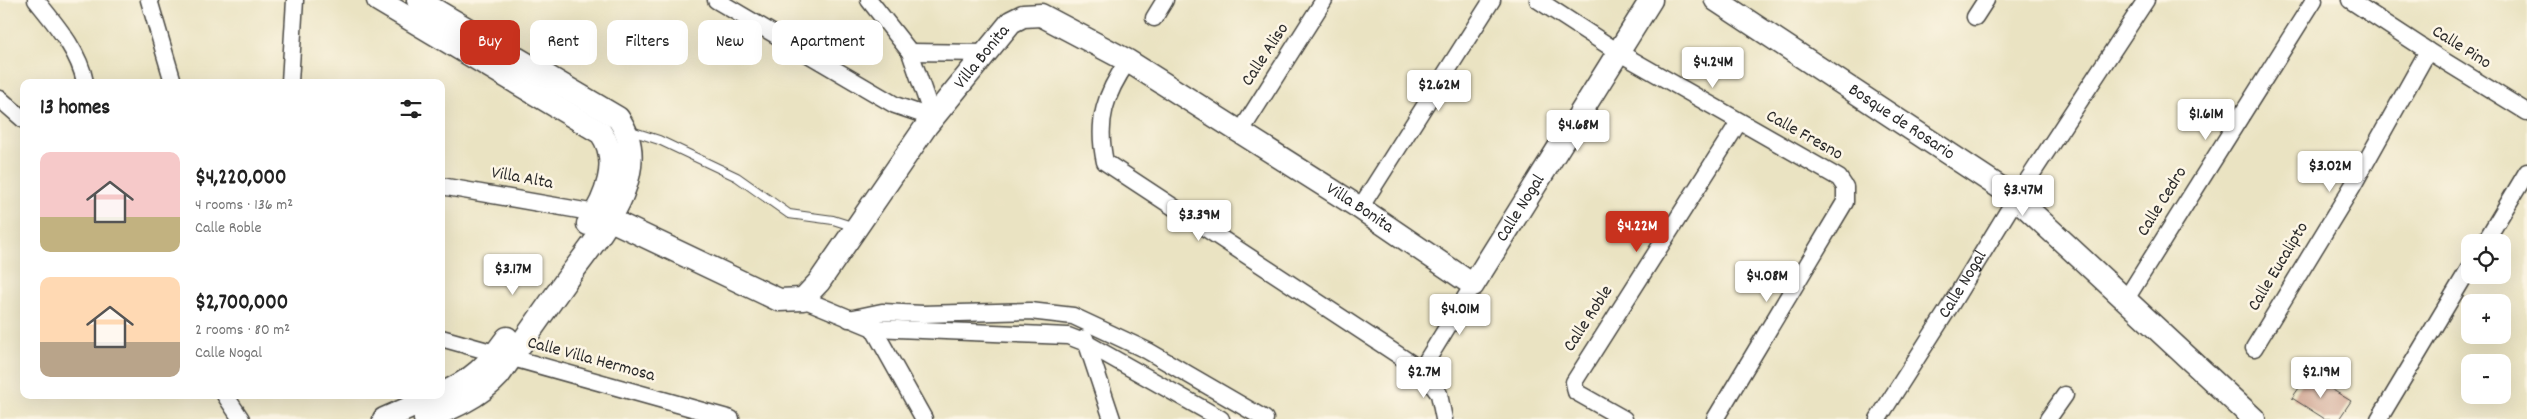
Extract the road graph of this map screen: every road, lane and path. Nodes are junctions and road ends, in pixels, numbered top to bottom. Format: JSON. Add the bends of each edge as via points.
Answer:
{"nodes":[{"id":1,"x":36,"y":0,"type":"edge"},
{"id":2,"x":149,"y":0,"type":"edge"},
{"id":3,"x":295,"y":0,"type":"edge"},
{"id":4,"x":378,"y":0,"type":"edge"},
{"id":5,"x":418,"y":0,"type":"edge"},
{"id":6,"x":716,"y":0,"type":"edge"},
{"id":7,"x":869,"y":0,"type":"edge"},
{"id":8,"x":1165,"y":0,"type":"edge"},
{"id":9,"x":1324,"y":0,"type":"edge"},
{"id":10,"x":1492,"y":0,"type":"edge"},
{"id":11,"x":1538,"y":0,"type":"edge"},
{"id":12,"x":1651,"y":0,"type":"edge"},
{"id":13,"x":1716,"y":0,"type":"edge"},
{"id":14,"x":1986,"y":0,"type":"edge"},
{"id":15,"x":2146,"y":0,"type":"edge"},
{"id":16,"x":2314,"y":0,"type":"edge"},
{"id":17,"x":2350,"y":0,"type":"edge"},
{"id":18,"x":1975,"y":17,"type":"dead end"},
{"id":19,"x":1154,"y":18,"type":"dead end"},
{"id":20,"x":2428,"y":51,"type":"junction"},
{"id":21,"x":910,"y":52,"type":"junction"},
{"id":22,"x":1618,"y":52,"type":"junction"},
{"id":23,"x":986,"y":53,"type":"junction"},
{"id":24,"x":1128,"y":61,"type":"junction"},
{"id":25,"x":84,"y":79,"type":"edge"},
{"id":26,"x":172,"y":79,"type":"edge"},
{"id":27,"x":290,"y":79,"type":"edge"},
{"id":28,"x":0,"y":98,"type":"edge"},
{"id":29,"x":2527,"y":112,"type":"edge"},
{"id":30,"x":20,"y":116,"type":"edge"},
{"id":31,"x":933,"y":118,"type":"junction"},
{"id":32,"x":1739,"y":122,"type":"junction"},
{"id":33,"x":626,"y":130,"type":"junction"},
{"id":34,"x":1241,"y":131,"type":"junction"},
{"id":35,"x":609,"y":144,"type":"junction"},
{"id":36,"x":2527,"y":172,"type":"edge"},
{"id":37,"x":445,"y":187,"type":"edge"},
{"id":38,"x":2016,"y":198,"type":"junction"},
{"id":39,"x":1360,"y":208,"type":"junction"},
{"id":40,"x":604,"y":216,"type":"junction"},
{"id":41,"x":857,"y":227,"type":"junction"},
{"id":42,"x":2490,"y":234,"type":"edge"},
{"id":43,"x":2461,"y":282,"type":"edge"},
{"id":44,"x":1474,"y":285,"type":"junction"},
{"id":45,"x":802,"y":299,"type":"junction"},
{"id":46,"x":2126,"y":299,"type":"junction"},
{"id":47,"x":1081,"y":318,"type":"junction"},
{"id":48,"x":872,"y":320,"type":"junction"},
{"id":49,"x":445,"y":339,"type":"edge"},
{"id":50,"x":1086,"y":343,"type":"junction"},
{"id":51,"x":2254,"y":348,"type":"dead end"},
{"id":52,"x":503,"y":357,"type":"junction"},
{"id":53,"x":1421,"y":370,"type":"junction"},
{"id":54,"x":445,"y":392,"type":"edge"},
{"id":55,"x":2065,"y":395,"type":"dead end"},
{"id":56,"x":228,"y":399,"type":"edge"},
{"id":57,"x":429,"y":399,"type":"edge"},
{"id":58,"x":241,"y":419,"type":"edge"},
{"id":59,"x":384,"y":419,"type":"edge"},
{"id":60,"x":425,"y":419,"type":"edge"},
{"id":61,"x":731,"y":419,"type":"edge"},
{"id":62,"x":924,"y":419,"type":"edge"},
{"id":63,"x":1112,"y":419,"type":"edge"},
{"id":64,"x":1221,"y":419,"type":"edge"},
{"id":65,"x":1265,"y":419,"type":"edge"},
{"id":66,"x":1444,"y":419,"type":"edge"},
{"id":67,"x":1624,"y":419,"type":"edge"},
{"id":68,"x":1715,"y":419,"type":"edge"},
{"id":69,"x":1878,"y":419,"type":"edge"},
{"id":70,"x":2048,"y":419,"type":"edge"},
{"id":71,"x":2254,"y":419,"type":"edge"},
{"id":72,"x":2379,"y":419,"type":"edge"}],
"edges":[{"from":1,"to":25,"type":"street","via":[[60,29],[82,67]]},
{"from":2,"to":26,"type":"street"},
{"from":3,"to":27,"type":"street"},
{"from":4,"to":35,"type":"main road","via":[[589,124]]},
{"from":5,"to":33,"type":"main road","via":[[618,118]]},
{"from":6,"to":31,"type":"street","via":[[895,106]]},
{"from":7,"to":21,"type":"street"},
{"from":8,"to":19,"type":"street"},
{"from":9,"to":34,"type":"street","name":"Calle Aliso"},
{"from":10,"to":39,"type":"street"},
{"from":11,"to":22,"type":"street","name":"Calle Fresno"},
{"from":12,"to":22,"type":"main road","name":"Calle Nogal"},
{"from":13,"to":38,"type":"main road","name":"Bosque de Rosario"},
{"from":14,"to":18,"type":"street"},
{"from":15,"to":38,"type":"street","name":"Calle Nogal"},
{"from":16,"to":46,"type":"street","name":"Calle Cedro"},
{"from":17,"to":20,"type":"street","name":"Calle Pino"},
{"from":20,"to":29,"type":"street","name":"Calle Pino"},
{"from":20,"to":51,"type":"street","name":"Calle Eucalipto","via":[[2352,187]]},
{"from":21,"to":23,"type":"street"},
{"from":21,"to":31,"type":"street"},
{"from":22,"to":32,"type":"street","name":"Calle Fresno"},
{"from":22,"to":44,"type":"main road","name":"Calle Nogal"},
{"from":23,"to":24,"type":"main road","name":"Villa Bonita","via":[[1011,22],[1023,16],[1041,15]]},
{"from":23,"to":31,"type":"main road","name":"Villa Bonita"},
{"from":24,"to":34,"type":"main road","name":"Villa Bonita"},
{"from":24,"to":53,"type":"street","via":[[1111,86],[1104,112],[1100,139],[1105,162]]},
{"from":28,"to":30,"type":"street"},
{"from":31,"to":41,"type":"main road","name":"Villa Bonita"},
{"from":32,"to":67,"type":"street","name":"Calle Roble","via":[[1574,382],[1576,392]]},
{"from":32,"to":68,"type":"street","name":"Calle Fresno","via":[[1839,178],[1845,187],[1845,202]]},
{"from":33,"to":35,"type":"lane"},
{"from":33,"to":40,"type":"main road","via":[[631,160],[626,182]]},
{"from":33,"to":41,"type":"lane","via":[[659,140],[737,177],[789,214]]},
{"from":34,"to":39,"type":"main road","name":"Villa Bonita"},
{"from":35,"to":40,"type":"main road","via":[[611,162]]},
{"from":36,"to":42,"type":"street"},
{"from":37,"to":40,"type":"street","name":"Villa Alta"},
{"from":38,"to":46,"type":"main road","name":"Bosque de Rosario"},
{"from":38,"to":69,"type":"street","name":"Calle Nogal"},
{"from":39,"to":44,"type":"main road","name":"Villa Bonita"},
{"from":40,"to":45,"type":"main road","via":[[779,300]]},
{"from":40,"to":52,"type":"main road"},
{"from":41,"to":45,"type":"main road","name":"Villa Bonita","via":[[819,282]]},
{"from":43,"to":72,"type":"street"},
{"from":44,"to":53,"type":"street","name":"Calle Nogal"},
{"from":45,"to":48,"type":"street","via":[[849,319]]},
{"from":46,"to":71,"type":"main road","name":"Bosque de Rosario"},
{"from":47,"to":48,"type":"street","via":[[1030,311]]},
{"from":47,"to":50,"type":"street"},
{"from":47,"to":65,"type":"street","via":[[1148,351]]},
{"from":48,"to":50,"type":"street","via":[[1063,335]]},
{"from":48,"to":62,"type":"street"},
{"from":49,"to":52,"type":"street","name":"Calle Villa Hermosa"},
{"from":50,"to":63,"type":"street"},
{"from":50,"to":64,"type":"street"},
{"from":52,"to":54,"type":"main road"},
{"from":52,"to":60,"type":"main road","via":[[486,389]]},
{"from":52,"to":61,"type":"street","name":"Calle Villa Hermosa"},
{"from":53,"to":66,"type":"street","via":[[1439,394]]},
{"from":55,"to":70,"type":"street"},
{"from":56,"to":58,"type":"street"},
{"from":57,"to":59,"type":"main road"}]}
